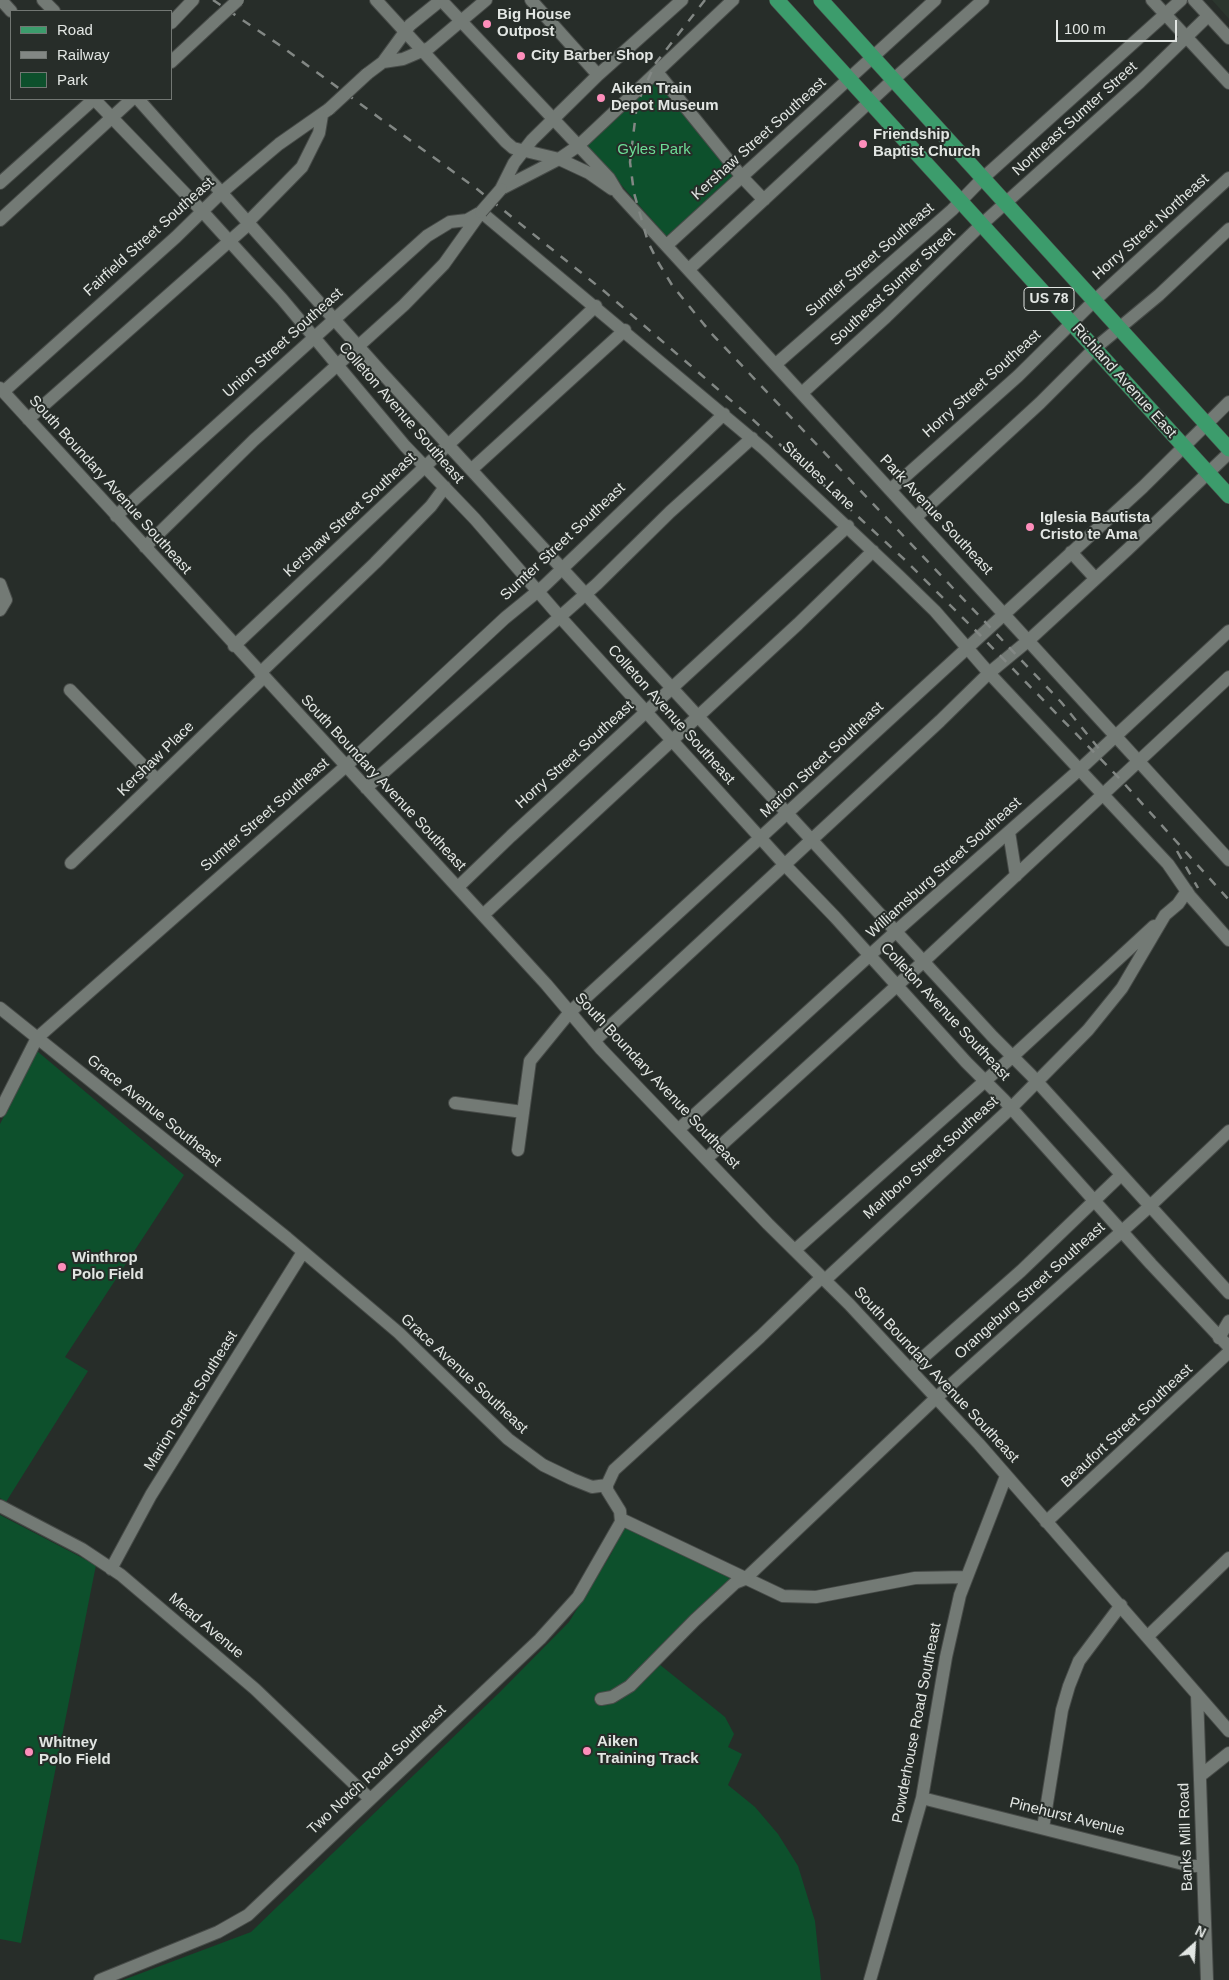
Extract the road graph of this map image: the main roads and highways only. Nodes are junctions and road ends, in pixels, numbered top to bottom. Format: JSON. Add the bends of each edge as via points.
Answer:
{"nodes":[{"id":1,"x":777,"y":0,"type":"edge"},
{"id":2,"x":821,"y":0,"type":"edge"},
{"id":3,"x":1229,"y":451,"type":"edge"},
{"id":4,"x":1229,"y":496,"type":"edge"}],
"edges":[{"from":1,"to":4,"type":"main road","name":"Richland Avenue East","number":"US 78"},
{"from":2,"to":3,"type":"main road","name":"Richland Avenue East","number":"US 78"}]}
